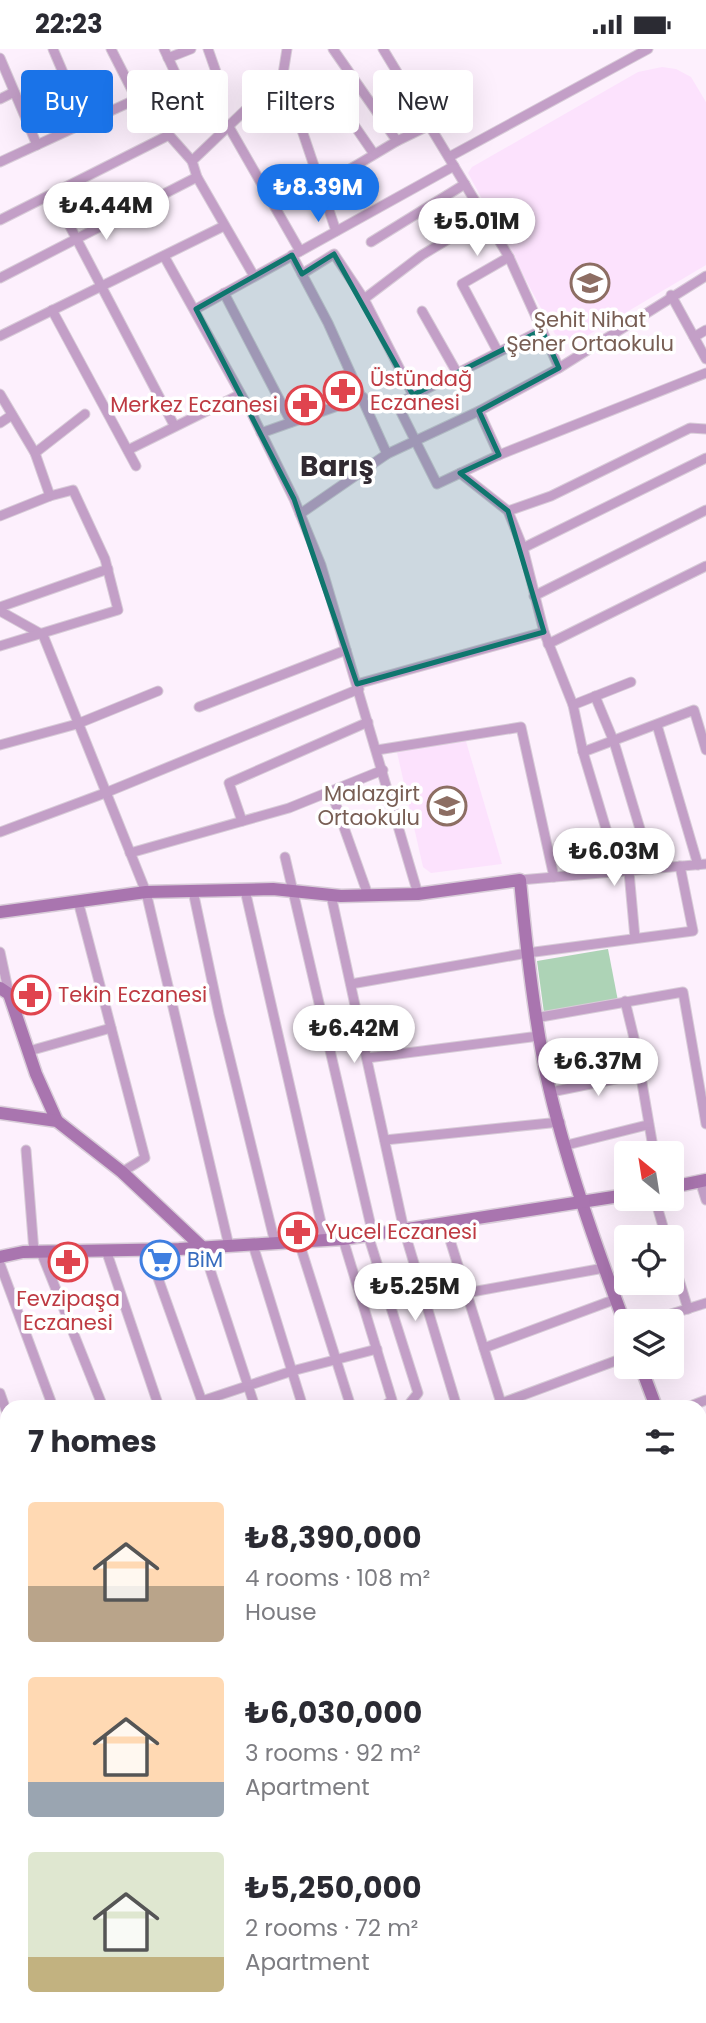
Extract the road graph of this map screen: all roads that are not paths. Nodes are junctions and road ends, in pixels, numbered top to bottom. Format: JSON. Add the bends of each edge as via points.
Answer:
{"nodes":[{"id":1,"x":53,"y":49,"type":"edge"},
{"id":2,"x":111,"y":49,"type":"edge"},
{"id":3,"x":191,"y":49,"type":"edge"},
{"id":4,"x":208,"y":49,"type":"edge"},
{"id":5,"x":286,"y":49,"type":"edge"},
{"id":6,"x":334,"y":49,"type":"edge"},
{"id":7,"x":383,"y":49,"type":"edge"},
{"id":8,"x":648,"y":49,"type":"edge"},
{"id":9,"x":166,"y":53,"type":"edge"},
{"id":10,"x":0,"y":58,"type":"edge"},
{"id":11,"x":62,"y":70,"type":"edge"},
{"id":12,"x":174,"y":70,"type":"edge"},
{"id":13,"x":216,"y":70,"type":"edge"},
{"id":14,"x":283,"y":70,"type":"edge"},
{"id":15,"x":348,"y":70,"type":"edge"},
{"id":16,"x":396,"y":70,"type":"edge"},
{"id":17,"x":127,"y":80,"type":"edge"},
{"id":18,"x":359,"y":86,"type":"edge"},
{"id":19,"x":15,"y":92,"type":"junction"},
{"id":20,"x":0,"y":99,"type":"edge"},
{"id":21,"x":242,"y":114,"type":"edge"},
{"id":22,"x":229,"y":127,"type":"junction"},
{"id":23,"x":62,"y":133,"type":"edge"},
{"id":24,"x":303,"y":133,"type":"edge"},
{"id":25,"x":359,"y":133,"type":"edge"},
{"id":26,"x":414,"y":133,"type":"edge"},
{"id":27,"x":435,"y":133,"type":"edge"},
{"id":28,"x":397,"y":141,"type":"junction"},
{"id":29,"x":37,"y":145,"type":"junction"},
{"id":30,"x":374,"y":155,"type":"junction"},
{"id":31,"x":449,"y":156,"type":"junction"},
{"id":32,"x":192,"y":161,"type":"junction"},
{"id":33,"x":0,"y":162,"type":"edge"},
{"id":34,"x":454,"y":166,"type":"junction"},
{"id":35,"x":345,"y":172,"type":"dead end"},
{"id":36,"x":197,"y":177,"type":"junction"},
{"id":37,"x":465,"y":184,"type":"junction"},
{"id":38,"x":53,"y":194,"type":"junction"},
{"id":39,"x":485,"y":217,"type":"junction"},
{"id":40,"x":0,"y":220,"type":"edge"},
{"id":41,"x":224,"y":226,"type":"junction"},
{"id":42,"x":336,"y":231,"type":"junction"},
{"id":43,"x":77,"y":241,"type":"junction"},
{"id":44,"x":371,"y":242,"type":"dead end"},
{"id":45,"x":296,"y":253,"type":"junction"},
{"id":46,"x":164,"y":256,"type":"junction"},
{"id":47,"x":509,"y":257,"type":"junction"},
{"id":48,"x":302,"y":274,"type":"junction"},
{"id":49,"x":254,"y":276,"type":"junction"},
{"id":50,"x":706,"y":276,"type":"edge"},
{"id":51,"x":0,"y":278,"type":"edge"},
{"id":52,"x":100,"y":287,"type":"junction"},
{"id":53,"x":224,"y":293,"type":"junction"},
{"id":54,"x":671,"y":295,"type":"junction"},
{"id":55,"x":364,"y":299,"type":"junction"},
{"id":56,"x":196,"y":309,"type":"junction"},
{"id":57,"x":52,"y":310,"type":"junction"},
{"id":58,"x":422,"y":311,"type":"dead end"},
{"id":59,"x":542,"y":330,"type":"junction"},
{"id":60,"x":706,"y":330,"type":"edge"},
{"id":61,"x":0,"y":336,"type":"edge"},
{"id":62,"x":694,"y":337,"type":"junction"},
{"id":63,"x":498,"y":352,"type":"junction"},
{"id":64,"x":706,"y":359,"type":"edge"},
{"id":65,"x":559,"y":368,"type":"junction"},
{"id":66,"x":456,"y":371,"type":"junction"},
{"id":67,"x":706,"y":373,"type":"edge"},
{"id":68,"x":0,"y":394,"type":"edge"},
{"id":69,"x":239,"y":395,"type":"junction"},
{"id":70,"x":413,"y":395,"type":"junction"},
{"id":71,"x":363,"y":397,"type":"junction"},
{"id":72,"x":479,"y":411,"type":"junction"},
{"id":73,"x":85,"y":414,"type":"dead end"},
{"id":74,"x":12,"y":415,"type":"junction"},
{"id":75,"x":291,"y":422,"type":"junction"},
{"id":76,"x":0,"y":423,"type":"edge"},
{"id":77,"x":174,"y":425,"type":"junction"},
{"id":78,"x":706,"y":429,"type":"edge"},
{"id":79,"x":261,"y":433,"type":"junction"},
{"id":80,"x":416,"y":440,"type":"junction"},
{"id":81,"x":128,"y":450,"type":"junction"},
{"id":82,"x":35,"y":453,"type":"junction"},
{"id":83,"x":387,"y":454,"type":"junction"},
{"id":84,"x":499,"y":455,"type":"junction"},
{"id":85,"x":706,"y":458,"type":"edge"},
{"id":86,"x":136,"y":466,"type":"dead end"},
{"id":87,"x":460,"y":473,"type":"junction"},
{"id":88,"x":50,"y":496,"type":"junction"},
{"id":89,"x":706,"y":510,"type":"edge"},
{"id":90,"x":508,"y":511,"type":"junction"},
{"id":91,"x":300,"y":514,"type":"junction"},
{"id":92,"x":0,"y":516,"type":"edge"},
{"id":93,"x":523,"y":548,"type":"junction"},
{"id":94,"x":706,"y":566,"type":"edge"},
{"id":95,"x":108,"y":569,"type":"junction"},
{"id":96,"x":534,"y":596,"type":"junction"},
{"id":97,"x":0,"y":609,"type":"edge"},
{"id":98,"x":544,"y":632,"type":"junction"},
{"id":99,"x":43,"y":635,"type":"junction"},
{"id":100,"x":548,"y":644,"type":"junction"},
{"id":101,"x":0,"y":646,"type":"edge"},
{"id":102,"x":346,"y":650,"type":"junction"},
{"id":103,"x":631,"y":682,"type":"dead end"},
{"id":104,"x":358,"y":686,"type":"junction"},
{"id":105,"x":158,"y":691,"type":"dead end"},
{"id":106,"x":595,"y":696,"type":"junction"},
{"id":107,"x":573,"y":705,"type":"junction"},
{"id":108,"x":200,"y":707,"type":"dead end"},
{"id":109,"x":368,"y":722,"type":"junction"},
{"id":110,"x":77,"y":724,"type":"junction"},
{"id":111,"x":657,"y":725,"type":"junction"},
{"id":112,"x":614,"y":742,"type":"junction"},
{"id":113,"x":0,"y":745,"type":"edge"},
{"id":114,"x":377,"y":750,"type":"junction"},
{"id":115,"x":706,"y":750,"type":"edge"},
{"id":116,"x":583,"y":752,"type":"junction"},
{"id":117,"x":383,"y":770,"type":"junction"},
{"id":118,"x":331,"y":791,"type":"junction"},
{"id":119,"x":105,"y":793,"type":"junction"},
{"id":120,"x":242,"y":821,"type":"junction"},
{"id":121,"x":0,"y":832,"type":"edge"},
{"id":122,"x":130,"y":853,"type":"junction"},
{"id":123,"x":285,"y":857,"type":"dead end"},
{"id":124,"x":702,"y":865,"type":"edge"},
{"id":125,"x":680,"y":866,"type":"junction"},
{"id":126,"x":652,"y":869,"type":"junction"},
{"id":127,"x":624,"y":872,"type":"junction"},
{"id":128,"x":554,"y":877,"type":"junction"},
{"id":129,"x":520,"y":880,"type":"junction"},
{"id":130,"x":245,"y":890,"type":"junction"},
{"id":131,"x":193,"y":891,"type":"junction"},
{"id":132,"x":293,"y":891,"type":"junction"},
{"id":133,"x":146,"y":892,"type":"junction"},
{"id":134,"x":418,"y":894,"type":"junction"},
{"id":135,"x":331,"y":895,"type":"junction"},
{"id":136,"x":368,"y":895,"type":"junction"},
{"id":137,"x":78,"y":901,"type":"junction"},
{"id":138,"x":0,"y":912,"type":"edge"},
{"id":139,"x":635,"y":937,"type":"junction"},
{"id":140,"x":0,"y":952,"type":"edge"},
{"id":141,"x":527,"y":953,"type":"junction"},
{"id":142,"x":351,"y":984,"type":"junction"},
{"id":143,"x":5,"y":991,"type":"edge"},
{"id":144,"x":625,"y":1001,"type":"junction"},
{"id":145,"x":535,"y":1018,"type":"junction"},
{"id":146,"x":111,"y":1028,"type":"junction"},
{"id":147,"x":539,"y":1037,"type":"junction"},
{"id":148,"x":635,"y":1042,"type":"junction"},
{"id":149,"x":29,"y":1051,"type":"junction"},
{"id":150,"x":367,"y":1058,"type":"junction"},
{"id":151,"x":544,"y":1061,"type":"junction"},
{"id":152,"x":640,"y":1074,"type":"junction"},
{"id":153,"x":551,"y":1092,"type":"junction"},
{"id":154,"x":0,"y":1113,"type":"edge"},
{"id":155,"x":57,"y":1121,"type":"junction"},
{"id":156,"x":560,"y":1122,"type":"junction"},
{"id":157,"x":706,"y":1124,"type":"edge"},
{"id":158,"x":647,"y":1125,"type":"junction"},
{"id":159,"x":385,"y":1140,"type":"junction"},
{"id":160,"x":651,"y":1141,"type":"edge"},
{"id":161,"x":567,"y":1145,"type":"junction"},
{"id":162,"x":26,"y":1150,"type":"dead end"},
{"id":163,"x":122,"y":1172,"type":"junction"},
{"id":164,"x":703,"y":1180,"type":"edge"},
{"id":165,"x":684,"y":1184,"type":"edge"},
{"id":166,"x":614,"y":1197,"type":"edge"},
{"id":167,"x":706,"y":1200,"type":"edge"},
{"id":168,"x":584,"y":1203,"type":"junction"},
{"id":169,"x":445,"y":1224,"type":"junction"},
{"id":170,"x":404,"y":1230,"type":"junction"},
{"id":171,"x":370,"y":1235,"type":"junction"},
{"id":172,"x":344,"y":1239,"type":"junction"},
{"id":173,"x":325,"y":1240,"type":"junction"},
{"id":174,"x":299,"y":1242,"type":"junction"},
{"id":175,"x":275,"y":1243,"type":"junction"},
{"id":176,"x":253,"y":1245,"type":"junction"},
{"id":177,"x":229,"y":1246,"type":"junction"},
{"id":178,"x":203,"y":1248,"type":"junction"},
{"id":179,"x":106,"y":1250,"type":"junction"},
{"id":180,"x":148,"y":1250,"type":"junction"},
{"id":181,"x":38,"y":1252,"type":"junction"},
{"id":182,"x":0,"y":1257,"type":"edge"},
{"id":183,"x":0,"y":1264,"type":"edge"},
{"id":184,"x":457,"y":1268,"type":"junction"},
{"id":185,"x":604,"y":1268,"type":"junction"},
{"id":186,"x":418,"y":1279,"type":"junction"},
{"id":187,"x":466,"y":1293,"type":"junction"},
{"id":188,"x":683,"y":1295,"type":"edge"},
{"id":189,"x":616,"y":1299,"type":"junction"},
{"id":190,"x":706,"y":1303,"type":"edge"},
{"id":191,"x":619,"y":1309,"type":"edge"},
{"id":192,"x":688,"y":1310,"type":"junction"},
{"id":193,"x":684,"y":1311,"type":"edge"},
{"id":194,"x":484,"y":1348,"type":"junction"},
{"id":195,"x":377,"y":1349,"type":"junction"},
{"id":196,"x":336,"y":1359,"type":"junction"},
{"id":197,"x":614,"y":1361,"type":"edge"},
{"id":198,"x":292,"y":1371,"type":"junction"},
{"id":199,"x":645,"y":1379,"type":"edge"},
{"id":200,"x":247,"y":1385,"type":"junction"},
{"id":201,"x":50,"y":1400,"type":"edge"},
{"id":202,"x":100,"y":1400,"type":"edge"},
{"id":203,"x":157,"y":1400,"type":"edge"},
{"id":204,"x":202,"y":1400,"type":"edge"},
{"id":205,"x":212,"y":1400,"type":"edge"},
{"id":206,"x":252,"y":1400,"type":"edge"},
{"id":207,"x":301,"y":1400,"type":"edge"},
{"id":208,"x":349,"y":1400,"type":"edge"},
{"id":209,"x":392,"y":1400,"type":"edge"},
{"id":210,"x":412,"y":1400,"type":"edge"},
{"id":211,"x":455,"y":1400,"type":"edge"},
{"id":212,"x":500,"y":1400,"type":"edge"},
{"id":213,"x":509,"y":1400,"type":"edge"},
{"id":214,"x":651,"y":1400,"type":"edge"}],
"edges":[{"from":1,"to":11,"type":"street"},
{"from":2,"to":17,"type":"street"},
{"from":3,"to":9,"type":"street"},
{"from":4,"to":13,"type":"street"},
{"from":5,"to":14,"type":"street"},
{"from":6,"to":15,"type":"street"},
{"from":7,"to":16,"type":"street"},
{"from":8,"to":31,"type":"street"},
{"from":9,"to":12,"type":"street"},
{"from":10,"to":19,"type":"street"},
{"from":18,"to":28,"type":"street"},
{"from":19,"to":20,"type":"street"},
{"from":19,"to":29,"type":"street"},
{"from":21,"to":22,"type":"street"},
{"from":22,"to":32,"type":"street"},
{"from":22,"to":45,"type":"street"},
{"from":23,"to":29,"type":"street"},
{"from":24,"to":42,"type":"street"},
{"from":25,"to":30,"type":"street"},
{"from":26,"to":28,"type":"street"},
{"from":27,"to":31,"type":"street"},
{"from":28,"to":30,"type":"street"},
{"from":29,"to":33,"type":"street"},
{"from":30,"to":35,"type":"street"},
{"from":31,"to":34,"type":"street"},
{"from":32,"to":36,"type":"street"},
{"from":32,"to":38,"type":"street","via":[[169,135]]},
{"from":34,"to":37,"type":"street"},
{"from":34,"to":42,"type":"street"},
{"from":36,"to":41,"type":"street"},
{"from":36,"to":43,"type":"street"},
{"from":37,"to":39,"type":"street"},
{"from":37,"to":44,"type":"street"},
{"from":38,"to":40,"type":"street"},
{"from":38,"to":43,"type":"street"},
{"from":39,"to":47,"type":"street"},
{"from":39,"to":55,"type":"street","via":[[422,255]]},
{"from":41,"to":46,"type":"street"},
{"from":41,"to":49,"type":"street"},
{"from":42,"to":45,"type":"street"},
{"from":43,"to":51,"type":"street"},
{"from":43,"to":52,"type":"street"},
{"from":45,"to":48,"type":"street"},
{"from":45,"to":49,"type":"street"},
{"from":46,"to":52,"type":"street"},
{"from":46,"to":56,"type":"street"},
{"from":47,"to":59,"type":"street"},
{"from":47,"to":63,"type":"street","via":[[463,284]]},
{"from":48,"to":55,"type":"street","via":[[334,254]]},
{"from":48,"to":71,"type":"street"},
{"from":49,"to":53,"type":"street"},
{"from":50,"to":54,"type":"street"},
{"from":52,"to":57,"type":"street"},
{"from":52,"to":77,"type":"street"},
{"from":53,"to":56,"type":"street"},
{"from":53,"to":75,"type":"street"},
{"from":54,"to":62,"type":"street"},
{"from":54,"to":65,"type":"street"},
{"from":55,"to":70,"type":"street"},
{"from":56,"to":69,"type":"street"},
{"from":57,"to":61,"type":"street"},
{"from":57,"to":81,"type":"street"},
{"from":58,"to":66,"type":"street"},
{"from":59,"to":63,"type":"street"},
{"from":59,"to":65,"type":"street"},
{"from":60,"to":62,"type":"street"},
{"from":62,"to":64,"type":"street"},
{"from":63,"to":66,"type":"street"},
{"from":65,"to":72,"type":"street"},
{"from":66,"to":70,"type":"street"},
{"from":67,"to":84,"type":"street"},
{"from":68,"to":74,"type":"street"},
{"from":69,"to":77,"type":"street"},
{"from":69,"to":79,"type":"street"},
{"from":70,"to":80,"type":"street","via":[[397,404]]},
{"from":71,"to":75,"type":"street"},
{"from":71,"to":83,"type":"street"},
{"from":72,"to":80,"type":"street"},
{"from":72,"to":84,"type":"street"},
{"from":73,"to":82,"type":"street"},
{"from":74,"to":76,"type":"street"},
{"from":74,"to":82,"type":"street"},
{"from":75,"to":79,"type":"street"},
{"from":77,"to":81,"type":"street"},
{"from":78,"to":90,"type":"street","via":[[690,428],[551,496]]},
{"from":79,"to":91,"type":"street"},
{"from":80,"to":83,"type":"street"},
{"from":80,"to":87,"type":"street","via":[[437,484]]},
{"from":81,"to":86,"type":"street"},
{"from":82,"to":88,"type":"street"},
{"from":83,"to":91,"type":"street"},
{"from":84,"to":87,"type":"street"},
{"from":85,"to":93,"type":"street"},
{"from":87,"to":90,"type":"street"},
{"from":88,"to":92,"type":"street"},
{"from":88,"to":95,"type":"street","via":[[73,489]]},
{"from":89,"to":96,"type":"street"},
{"from":90,"to":93,"type":"street"},
{"from":91,"to":102,"type":"street","via":[[321,565]]},
{"from":93,"to":96,"type":"street"},
{"from":94,"to":100,"type":"street"},
{"from":95,"to":97,"type":"street"},
{"from":95,"to":99,"type":"street","via":[[118,611]]},
{"from":96,"to":98,"type":"street"},
{"from":97,"to":99,"type":"street"},
{"from":98,"to":100,"type":"street"},
{"from":98,"to":104,"type":"street"},
{"from":99,"to":101,"type":"street"},
{"from":99,"to":110,"type":"street"},
{"from":100,"to":107,"type":"street"},
{"from":102,"to":104,"type":"street"},
{"from":102,"to":108,"type":"street"},
{"from":103,"to":106,"type":"street"},
{"from":104,"to":109,"type":"street"},
{"from":104,"to":119,"type":"street"},
{"from":105,"to":110,"type":"street"},
{"from":106,"to":107,"type":"street"},
{"from":106,"to":112,"type":"street"},
{"from":107,"to":116,"type":"street"},
{"from":109,"to":114,"type":"street"},
{"from":109,"to":120,"type":"street","via":[[229,783]]},
{"from":110,"to":113,"type":"street"},
{"from":110,"to":119,"type":"street"},
{"from":111,"to":112,"type":"street"},
{"from":111,"to":115,"type":"street","via":[[694,709]]},
{"from":111,"to":124,"type":"street"},
{"from":112,"to":116,"type":"street"},
{"from":112,"to":126,"type":"street"},
{"from":114,"to":117,"type":"street"},
{"from":114,"to":128,"type":"street","via":[[520,727]]},
{"from":116,"to":127,"type":"street"},
{"from":117,"to":118,"type":"street"},
{"from":117,"to":134,"type":"street"},
{"from":118,"to":120,"type":"street"},
{"from":118,"to":136,"type":"street"},
{"from":119,"to":121,"type":"street"},
{"from":119,"to":122,"type":"street"},
{"from":120,"to":122,"type":"street"},
{"from":122,"to":133,"type":"street"},
{"from":123,"to":132,"type":"street"},
{"from":124,"to":125,"type":"street"},
{"from":125,"to":126,"type":"street"},
{"from":125,"to":139,"type":"street","via":[[693,931]]},
{"from":126,"to":127,"type":"street"},
{"from":127,"to":128,"type":"street"},
{"from":127,"to":139,"type":"street"},
{"from":128,"to":129,"type":"street"},
{"from":129,"to":134,"type":"main road"},
{"from":129,"to":141,"type":"main road"},
{"from":130,"to":131,"type":"main road"},
{"from":130,"to":132,"type":"main road"},
{"from":130,"to":173,"type":"street"},
{"from":131,"to":133,"type":"main road"},
{"from":131,"to":175,"type":"street"},
{"from":132,"to":135,"type":"main road"},
{"from":132,"to":171,"type":"street"},
{"from":133,"to":137,"type":"main road"},
{"from":133,"to":177,"type":"street"},
{"from":134,"to":136,"type":"main road"},
{"from":135,"to":136,"type":"main road"},
{"from":135,"to":142,"type":"street"},
{"from":137,"to":138,"type":"main road"},
{"from":137,"to":146,"type":"street"},
{"from":139,"to":141,"type":"street"},
{"from":140,"to":143,"type":"street"},
{"from":141,"to":142,"type":"street"},
{"from":141,"to":145,"type":"main road"},
{"from":142,"to":150,"type":"street"},
{"from":143,"to":149,"type":"main road"},
{"from":144,"to":145,"type":"street"},
{"from":144,"to":148,"type":"street"},
{"from":144,"to":157,"type":"street","via":[[683,992]]},
{"from":145,"to":147,"type":"main road"},
{"from":146,"to":149,"type":"street"},
{"from":146,"to":163,"type":"street","via":[[145,1158]]},
{"from":147,"to":150,"type":"street"},
{"from":147,"to":151,"type":"main road"},
{"from":148,"to":151,"type":"street"},
{"from":148,"to":152,"type":"street"},
{"from":149,"to":155,"type":"main road"},
{"from":150,"to":159,"type":"street"},
{"from":151,"to":153,"type":"main road"},
{"from":152,"to":153,"type":"street"},
{"from":152,"to":158,"type":"street"},
{"from":153,"to":156,"type":"main road"},
{"from":154,"to":155,"type":"main road"},
{"from":155,"to":163,"type":"main road"},
{"from":156,"to":159,"type":"street"},
{"from":156,"to":161,"type":"main road"},
{"from":158,"to":160,"type":"street"},
{"from":158,"to":161,"type":"street"},
{"from":159,"to":170,"type":"street"},
{"from":161,"to":168,"type":"main road"},
{"from":162,"to":181,"type":"street"},
{"from":163,"to":178,"type":"main road"},
{"from":164,"to":165,"type":"main road"},
{"from":164,"to":167,"type":"street"},
{"from":166,"to":168,"type":"main road"},
{"from":168,"to":169,"type":"main road"},
{"from":168,"to":185,"type":"main road"},
{"from":169,"to":170,"type":"main road"},
{"from":169,"to":184,"type":"street"},
{"from":170,"to":171,"type":"main road"},
{"from":170,"to":186,"type":"street"},
{"from":171,"to":172,"type":"main road"},
{"from":171,"to":210,"type":"street","via":[[418,1393]]},
{"from":172,"to":173,"type":"main road"},
{"from":172,"to":195,"type":"street"},
{"from":173,"to":174,"type":"main road"},
{"from":174,"to":175,"type":"main road"},
{"from":174,"to":196,"type":"street"},
{"from":175,"to":176,"type":"main road"},
{"from":176,"to":177,"type":"main road"},
{"from":176,"to":198,"type":"street"},
{"from":177,"to":178,"type":"main road"},
{"from":178,"to":180,"type":"main road"},
{"from":178,"to":200,"type":"street"},
{"from":179,"to":180,"type":"main road"},
{"from":179,"to":181,"type":"main road"},
{"from":179,"to":203,"type":"street"},
{"from":180,"to":204,"type":"street"},
{"from":181,"to":182,"type":"main road"},
{"from":181,"to":202,"type":"street"},
{"from":183,"to":201,"type":"street"},
{"from":184,"to":186,"type":"street"},
{"from":184,"to":187,"type":"street"},
{"from":185,"to":187,"type":"street"},
{"from":185,"to":189,"type":"main road"},
{"from":186,"to":211,"type":"street"},
{"from":187,"to":194,"type":"street"},
{"from":188,"to":192,"type":"street"},
{"from":189,"to":191,"type":"main road"},
{"from":189,"to":194,"type":"street"},
{"from":190,"to":192,"type":"street"},
{"from":192,"to":193,"type":"street"},
{"from":194,"to":212,"type":"street"},
{"from":195,"to":196,"type":"street"},
{"from":195,"to":209,"type":"street"},
{"from":196,"to":198,"type":"street"},
{"from":196,"to":208,"type":"street"},
{"from":197,"to":213,"type":"street"},
{"from":198,"to":200,"type":"street"},
{"from":198,"to":207,"type":"street"},
{"from":199,"to":214,"type":"main road"},
{"from":200,"to":205,"type":"street"},
{"from":200,"to":206,"type":"street"}]}
